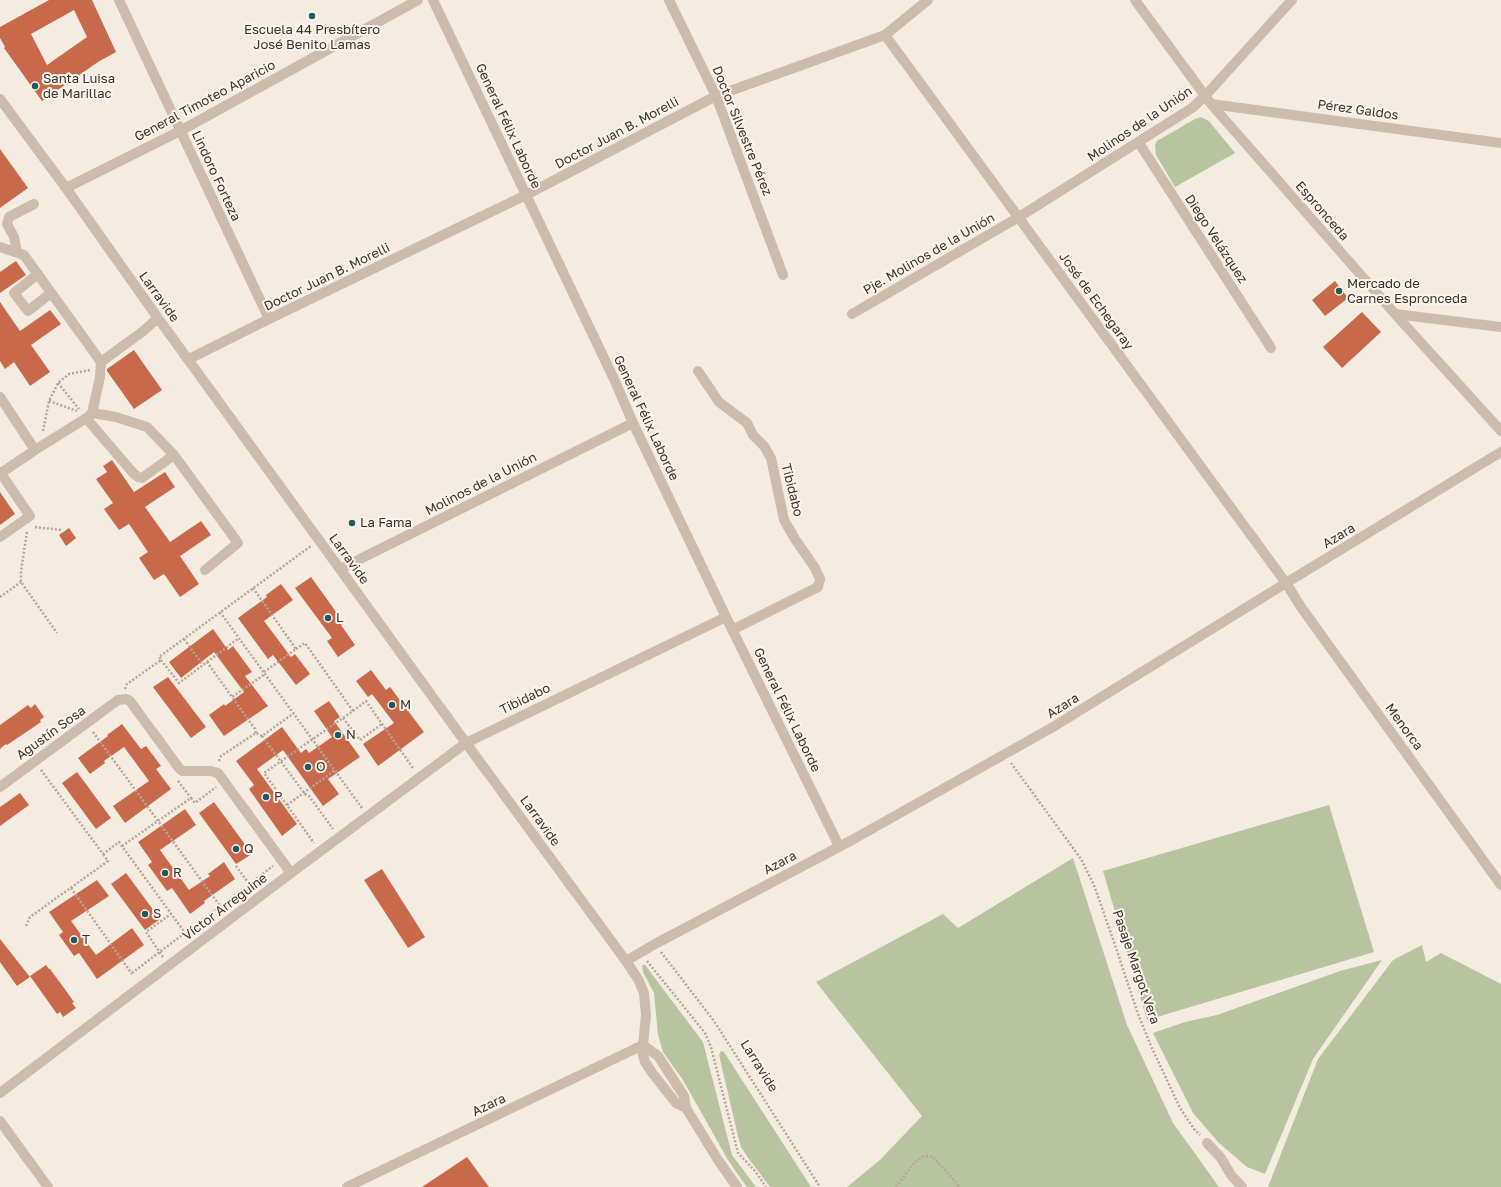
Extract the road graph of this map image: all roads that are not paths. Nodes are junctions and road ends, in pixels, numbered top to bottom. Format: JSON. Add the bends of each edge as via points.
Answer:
{"nodes":[{"id":1,"x":119,"y":0,"type":"edge"},
{"id":2,"x":418,"y":0,"type":"edge"},
{"id":3,"x":433,"y":0,"type":"edge"},
{"id":4,"x":670,"y":0,"type":"edge"},
{"id":5,"x":928,"y":0,"type":"edge"},
{"id":6,"x":1135,"y":0,"type":"edge"},
{"id":7,"x":1292,"y":0,"type":"edge"},
{"id":8,"x":885,"y":35,"type":"junction"},
{"id":9,"x":716,"y":96,"type":"junction"},
{"id":10,"x":0,"y":99,"type":"edge"},
{"id":11,"x":1208,"y":100,"type":"junction"},
{"id":12,"x":180,"y":131,"type":"junction"},
{"id":13,"x":1139,"y":143,"type":"junction"},
{"id":14,"x":1501,"y":143,"type":"edge"},
{"id":15,"x":66,"y":188,"type":"junction"},
{"id":16,"x":526,"y":195,"type":"junction"},
{"id":17,"x":34,"y":204,"type":"dead end"},
{"id":18,"x":1019,"y":217,"type":"junction"},
{"id":19,"x":0,"y":247,"type":"edge"},
{"id":20,"x":17,"y":252,"type":"junction"},
{"id":21,"x":38,"y":274,"type":"junction"},
{"id":22,"x":783,"y":275,"type":"dead end"},
{"id":23,"x":51,"y":293,"type":"junction"},
{"id":24,"x":852,"y":314,"type":"dead end"},
{"id":25,"x":1395,"y":314,"type":"junction"},
{"id":26,"x":158,"y":318,"type":"junction"},
{"id":27,"x":269,"y":319,"type":"junction"},
{"id":28,"x":1501,"y":327,"type":"edge"},
{"id":29,"x":1271,"y":348,"type":"dead end"},
{"id":30,"x":189,"y":360,"type":"junction"},
{"id":31,"x":100,"y":365,"type":"junction"},
{"id":32,"x":698,"y":370,"type":"dead end"},
{"id":33,"x":0,"y":397,"type":"edge"},
{"id":34,"x":89,"y":416,"type":"junction"},
{"id":35,"x":633,"y":423,"type":"junction"},
{"id":36,"x":1501,"y":431,"type":"edge"},
{"id":37,"x":38,"y":449,"type":"junction"},
{"id":38,"x":1501,"y":452,"type":"edge"},
{"id":39,"x":174,"y":455,"type":"junction"},
{"id":40,"x":0,"y":472,"type":"edge"},
{"id":41,"x":0,"y":538,"type":"edge"},
{"id":42,"x":340,"y":569,"type":"junction"},
{"id":43,"x":205,"y":570,"type":"dead end"},
{"id":44,"x":1286,"y":583,"type":"junction"},
{"id":45,"x":726,"y":617,"type":"junction"},
{"id":46,"x":732,"y":630,"type":"junction"},
{"id":47,"x":466,"y":743,"type":"junction"},
{"id":48,"x":0,"y":787,"type":"edge"},
{"id":49,"x":839,"y":846,"type":"junction"},
{"id":50,"x":291,"y":873,"type":"junction"},
{"id":51,"x":1501,"y":885,"type":"edge"},
{"id":52,"x":626,"y":960,"type":"junction"},
{"id":53,"x":643,"y":1045,"type":"junction"},
{"id":54,"x":0,"y":1093,"type":"edge"},
{"id":55,"x":686,"y":1108,"type":"junction"},
{"id":56,"x":0,"y":1121,"type":"edge"},
{"id":57,"x":1207,"y":1143,"type":"road end"},
{"id":58,"x":48,"y":1187,"type":"edge"},
{"id":59,"x":347,"y":1187,"type":"edge"},
{"id":60,"x":737,"y":1187,"type":"edge"},
{"id":61,"x":1242,"y":1187,"type":"edge"}],
"edges":[{"from":1,"to":12,"type":"street","name":"Lindoro Forteza"},
{"from":2,"to":12,"type":"street","name":"General Timoteo Aparicio"},
{"from":3,"to":16,"type":"street","name":"General Félix Laborde"},
{"from":4,"to":9,"type":"street","name":"Doctor Silvestre Pérez"},
{"from":5,"to":8,"type":"street","name":"Doctor Juan B. Morelli"},
{"from":6,"to":11,"type":"street","name":"Espronceda"},
{"from":7,"to":11,"type":"street","name":"Molinos de la Unión"},
{"from":8,"to":9,"type":"street","name":"Doctor Juan B. Morelli"},
{"from":8,"to":18,"type":"street","name":"José de Echegaray"},
{"from":9,"to":16,"type":"street","name":"Doctor Juan B. Morelli"},
{"from":9,"to":22,"type":"street","name":"Doctor Silvestre Pérez"},
{"from":10,"to":15,"type":"street","name":"Larravide"},
{"from":11,"to":13,"type":"street","name":"Molinos de la Unión"},
{"from":11,"to":14,"type":"street","name":"Pérez Galdos"},
{"from":11,"to":25,"type":"street","name":"Espronceda"},
{"from":12,"to":15,"type":"street","name":"General Timoteo Aparicio"},
{"from":12,"to":27,"type":"street","name":"Lindoro Forteza"},
{"from":13,"to":18,"type":"street","name":"Molinos de la Unión"},
{"from":13,"to":29,"type":"street","name":"Diego Velázquez"},
{"from":15,"to":26,"type":"street","name":"Larravide"},
{"from":16,"to":27,"type":"street","name":"Doctor Juan B. Morelli"},
{"from":16,"to":35,"type":"street","name":"General Félix Laborde"},
{"from":17,"to":20,"type":"street","via":[[9,217],[7,224],[14,237]]},
{"from":18,"to":24,"type":"street","name":"Pje. Molinos de la Unión"},
{"from":18,"to":44,"type":"street","name":"José de Echegaray"},
{"from":19,"to":20,"type":"street"},
{"from":20,"to":21,"type":"street","via":[[24,255]]},
{"from":21,"to":23,"type":"street"},
{"from":21,"to":23,"type":"street","via":[[14,293],[28,311]]},
{"from":23,"to":31,"type":"street"},
{"from":25,"to":28,"type":"street"},
{"from":25,"to":36,"type":"street","name":"Espronceda"},
{"from":26,"to":30,"type":"street","name":"Larravide"},
{"from":26,"to":31,"type":"street"},
{"from":27,"to":30,"type":"street","name":"Doctor Juan B. Morelli"},
{"from":30,"to":42,"type":"street","name":"Larravide"},
{"from":31,"to":34,"type":"street","via":[[98,384]]},
{"from":32,"to":46,"type":"street","name":"Tibidabo","via":[[719,402],[747,423],[753,435],[764,446],[771,458],[784,520],[820,579],[818,587]]},
{"from":33,"to":37,"type":"street"},
{"from":34,"to":37,"type":"street"},
{"from":34,"to":39,"type":"street","via":[[116,417],[147,426]]},
{"from":34,"to":39,"type":"street","via":[[138,477],[142,478]]},
{"from":35,"to":42,"type":"street","name":"Molinos de la Unión"},
{"from":35,"to":45,"type":"street","name":"General Félix Laborde"},
{"from":37,"to":40,"type":"street"},
{"from":38,"to":44,"type":"street","name":"Azara"},
{"from":39,"to":43,"type":"street","via":[[238,543]]},
{"from":40,"to":41,"type":"street","via":[[30,516]]},
{"from":42,"to":47,"type":"street","name":"Larravide"},
{"from":44,"to":49,"type":"street","name":"Azara","via":[[1053,727]]},
{"from":44,"to":51,"type":"street","name":"Menorca"},
{"from":45,"to":46,"type":"street","name":"General Félix Laborde"},
{"from":45,"to":47,"type":"street","name":"Tibidabo"},
{"from":46,"to":49,"type":"street","name":"General Félix Laborde"},
{"from":47,"to":50,"type":"street","name":"Víctor Arreguine"},
{"from":47,"to":52,"type":"street","name":"Larravide"},
{"from":48,"to":50,"type":"street","name":"Agustín Sosa","via":[[120,699],[130,701],[179,768],[186,771],[215,771]]},
{"from":49,"to":52,"type":"street","name":"Azara"},
{"from":50,"to":54,"type":"street","name":"Víctor Arreguine"},
{"from":52,"to":53,"type":"street","name":"Larravide","via":[[644,993],[646,1015]]},
{"from":53,"to":55,"type":"street","name":"Larravide","via":[[658,1056],[684,1096]]},
{"from":53,"to":55,"type":"street","name":"Larravide","via":[[643,1055],[652,1074],[676,1103]]},
{"from":53,"to":59,"type":"street","name":"Azara"},
{"from":55,"to":60,"type":"street","name":"Larravide"},
{"from":56,"to":58,"type":"street"},
{"from":57,"to":61,"type":"street"}]}
